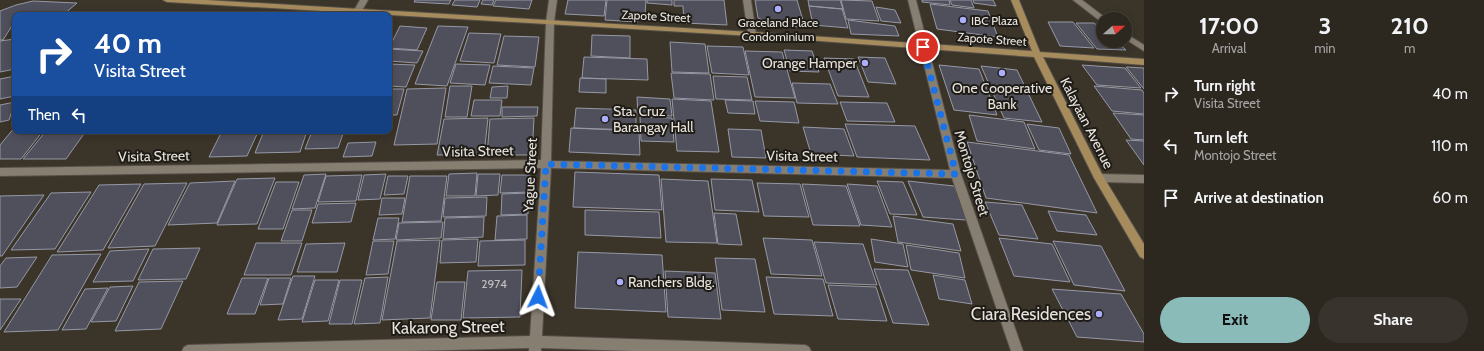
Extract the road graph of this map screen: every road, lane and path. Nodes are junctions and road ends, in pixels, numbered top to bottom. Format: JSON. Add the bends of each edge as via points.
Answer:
{"nodes":[{"id":1,"x":167,"y":0,"type":"edge"},
{"id":2,"x":173,"y":0,"type":"edge"},
{"id":3,"x":364,"y":0,"type":"edge"},
{"id":4,"x":553,"y":0,"type":"edge"},
{"id":5,"x":747,"y":0,"type":"edge"},
{"id":6,"x":912,"y":0,"type":"edge"},
{"id":7,"x":1015,"y":0,"type":"edge"},
{"id":8,"x":1076,"y":0,"type":"edge"},
{"id":9,"x":357,"y":12,"type":"joint"},
{"id":10,"x":392,"y":14,"type":"edge"},
{"id":11,"x":1096,"y":14,"type":"edge"},
{"id":12,"x":550,"y":22,"type":"junction"},
{"id":13,"x":752,"y":34,"type":"junction"},
{"id":14,"x":1132,"y":40,"type":"edge"},
{"id":15,"x":923,"y":47,"type":"junction"},
{"id":16,"x":1144,"y":49,"type":"edge"},
{"id":17,"x":1038,"y":55,"type":"junction"},
{"id":18,"x":1144,"y":62,"type":"edge"},
{"id":19,"x":546,"y":164,"type":"junction"},
{"id":20,"x":0,"y":172,"type":"edge"},
{"id":21,"x":956,"y":174,"type":"junction"},
{"id":22,"x":1099,"y":178,"type":"junction"},
{"id":23,"x":1144,"y":179,"type":"edge"},
{"id":24,"x":1144,"y":254,"type":"edge"},
{"id":25,"x":535,"y":346,"type":"edge"},
{"id":26,"x":188,"y":351,"type":"edge"},
{"id":27,"x":805,"y":351,"type":"edge"},
{"id":28,"x":1017,"y":351,"type":"edge"}],
"edges":[{"from":1,"to":2,"type":"street","name":"Zapote Street"},
{"from":2,"to":9,"type":"street","name":"Zapote Street"},
{"from":3,"to":9,"type":"street"},
{"from":4,"to":12,"type":"street","name":"Yague Street"},
{"from":5,"to":13,"type":"street"},
{"from":6,"to":15,"type":"street","name":"Montojo Street"},
{"from":7,"to":17,"type":"street","name":"Kalayaan Avenue"},
{"from":8,"to":11,"type":"street"},
{"from":10,"to":12,"type":"street","name":"Zapote Street"},
{"from":12,"to":13,"type":"street","name":"Zapote Street"},
{"from":12,"to":19,"type":"street","name":"Yague Street"},
{"from":13,"to":15,"type":"street","name":"Zapote Street"},
{"from":14,"to":16,"type":"street"},
{"from":15,"to":17,"type":"street","name":"Zapote Street"},
{"from":15,"to":21,"type":"street","name":"Montojo Street"},
{"from":17,"to":18,"type":"street","name":"Zapote Street"},
{"from":17,"to":22,"type":"street","name":"Kalayaan Avenue","via":[[1044,72]]},
{"from":19,"to":20,"type":"street","name":"Visita Street"},
{"from":19,"to":21,"type":"street","name":"Visita Street"},
{"from":19,"to":25,"type":"street","name":"Yague Street"},
{"from":21,"to":28,"type":"street","name":"Montojo Street"},
{"from":22,"to":23,"type":"street"},
{"from":22,"to":24,"type":"street","name":"Kalayaan Avenue"},
{"from":25,"to":26,"type":"street","name":"Kakarong Street"},
{"from":25,"to":27,"type":"street","name":"Kakarong Street"}]}
